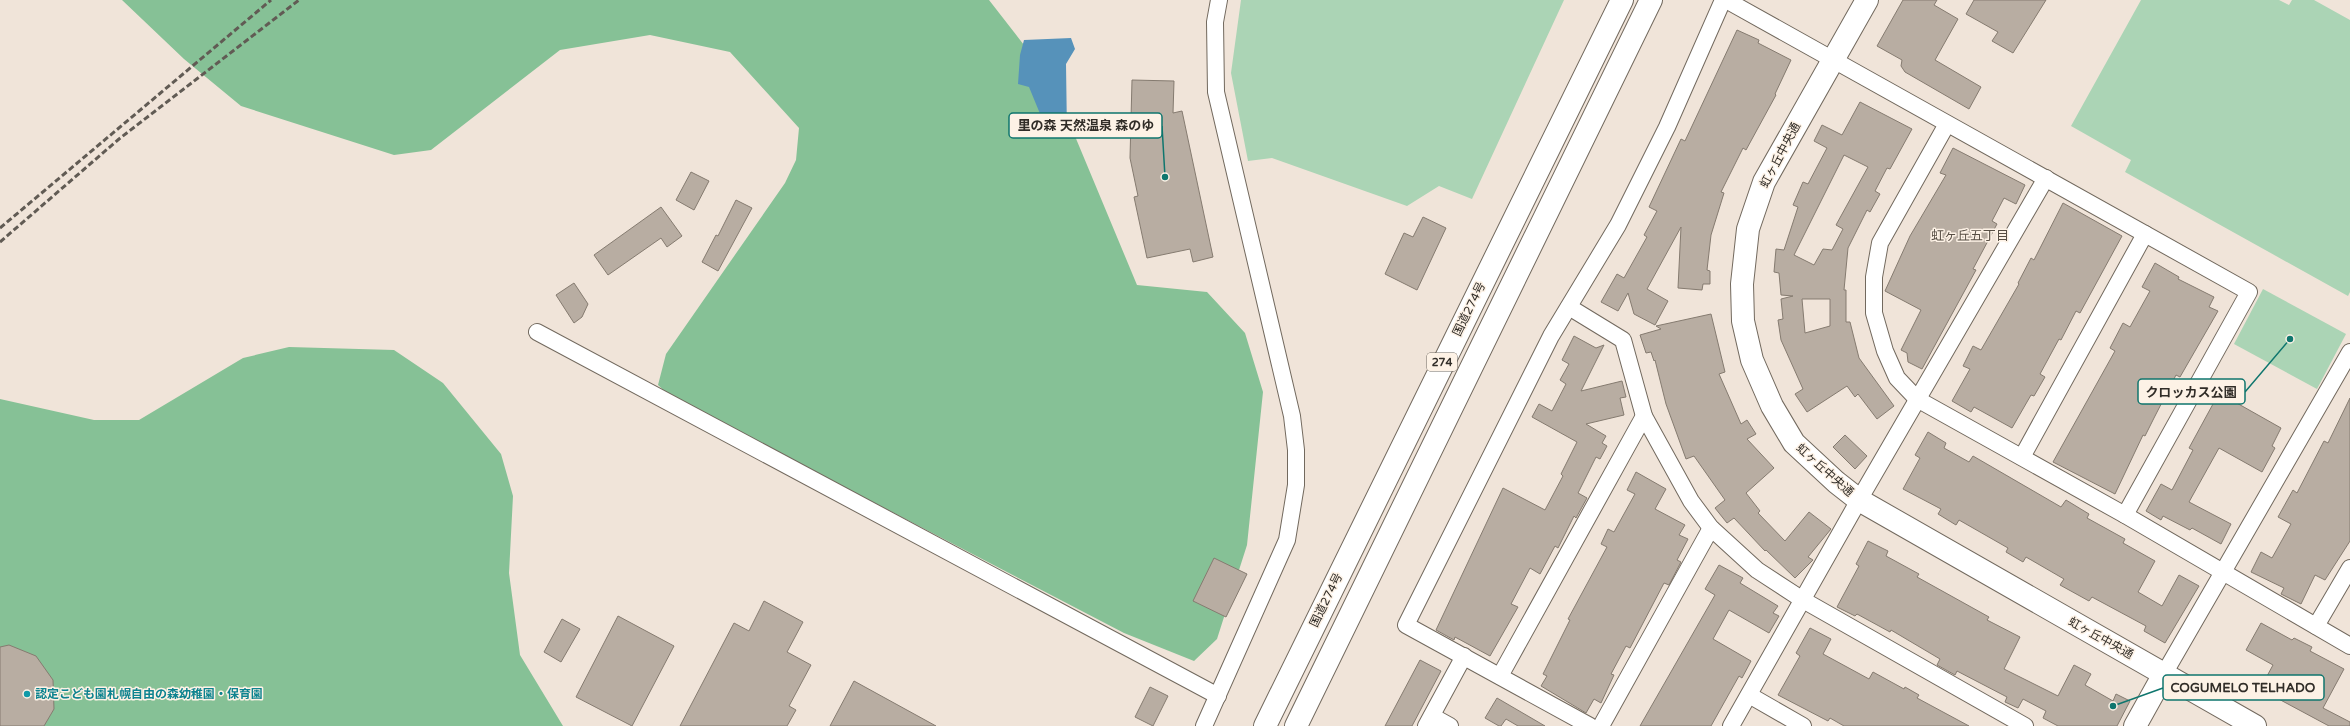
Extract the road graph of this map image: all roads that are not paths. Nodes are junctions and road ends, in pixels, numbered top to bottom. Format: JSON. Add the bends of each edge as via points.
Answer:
{"nodes":[{"id":1,"x":1219,"y":0,"type":"edge"},
{"id":2,"x":1622,"y":0,"type":"edge"},
{"id":3,"x":1651,"y":0,"type":"edge"},
{"id":4,"x":1723,"y":0,"type":"edge"},
{"id":5,"x":1726,"y":0,"type":"edge"},
{"id":6,"x":1867,"y":0,"type":"edge"},
{"id":7,"x":1833,"y":61,"type":"junction"},
{"id":8,"x":1946,"y":124,"type":"junction"},
{"id":9,"x":2046,"y":178,"type":"junction"},
{"id":10,"x":2145,"y":234,"type":"junction"},
{"id":11,"x":1569,"y":307,"type":"junction"},
{"id":12,"x":537,"y":332,"type":"dead end"},
{"id":13,"x":2350,"y":352,"type":"edge"},
{"id":14,"x":1917,"y":399,"type":"junction"},
{"id":15,"x":1644,"y":416,"type":"junction"},
{"id":16,"x":2022,"y":457,"type":"junction"},
{"id":17,"x":1859,"y":500,"type":"junction"},
{"id":18,"x":2125,"y":515,"type":"junction"},
{"id":19,"x":1711,"y":528,"type":"junction"},
{"id":20,"x":2350,"y":568,"type":"edge"},
{"id":21,"x":2224,"y":573,"type":"junction"},
{"id":22,"x":1803,"y":600,"type":"junction"},
{"id":23,"x":2316,"y":626,"type":"junction"},
{"id":24,"x":2350,"y":646,"type":"edge"},
{"id":25,"x":1464,"y":656,"type":"junction"},
{"id":26,"x":2164,"y":674,"type":"junction"},
{"id":27,"x":1500,"y":676,"type":"junction"},
{"id":28,"x":1748,"y":695,"type":"junction"},
{"id":29,"x":1218,"y":696,"type":"junction"},
{"id":30,"x":1429,"y":721,"type":"edge"},
{"id":31,"x":1204,"y":726,"type":"edge"},
{"id":32,"x":1265,"y":726,"type":"edge"},
{"id":33,"x":1296,"y":726,"type":"edge"},
{"id":34,"x":1450,"y":726,"type":"edge"},
{"id":35,"x":1590,"y":726,"type":"edge"},
{"id":36,"x":1602,"y":726,"type":"edge"},
{"id":37,"x":1731,"y":726,"type":"edge"},
{"id":38,"x":1803,"y":726,"type":"edge"},
{"id":39,"x":2025,"y":726,"type":"edge"},
{"id":40,"x":2135,"y":726,"type":"edge"},
{"id":41,"x":2255,"y":726,"type":"edge"}],
"edges":[{"from":1,"to":29,"type":"street","via":[[1215,22],[1216,92],[1292,416],[1296,485],[1287,540]]},
{"from":2,"to":32,"type":"main road","name":"国道274号","number":"274"},
{"from":3,"to":33,"type":"main road","number":"274"},
{"from":4,"to":11,"type":"street","via":[[1667,127],[1618,225]]},
{"from":5,"to":7,"type":"street"},
{"from":6,"to":7,"type":"main road","name":"虹ヶ丘中央通"},
{"from":7,"to":8,"type":"street"},
{"from":7,"to":17,"type":"main road","name":"虹ヶ丘中央通","via":[[1764,182],[1748,230],[1742,284],[1743,321],[1755,367],[1772,406],[1794,443]]},
{"from":8,"to":9,"type":"street"},
{"from":8,"to":14,"type":"street","via":[[1880,243],[1874,277],[1874,314],[1885,351],[1897,378]]},
{"from":9,"to":10,"type":"street"},
{"from":9,"to":14,"type":"street"},
{"from":10,"to":16,"type":"street"},
{"from":10,"to":18,"type":"street","via":[[2249,292]]},
{"from":11,"to":15,"type":"street","via":[[1623,340]]},
{"from":11,"to":25,"type":"street","via":[[1551,336],[1406,625]]},
{"from":12,"to":29,"type":"street"},
{"from":13,"to":21,"type":"street"},
{"from":14,"to":16,"type":"street"},
{"from":14,"to":17,"type":"street"},
{"from":15,"to":19,"type":"street","via":[[1691,501]]},
{"from":15,"to":27,"type":"street"},
{"from":16,"to":18,"type":"street"},
{"from":17,"to":22,"type":"street"},
{"from":17,"to":26,"type":"main road","name":"虹ヶ丘中央通"},
{"from":18,"to":21,"type":"street"},
{"from":19,"to":22,"type":"street","via":[[1757,570]]},
{"from":19,"to":36,"type":"street"},
{"from":20,"to":23,"type":"street"},
{"from":21,"to":23,"type":"street"},
{"from":21,"to":26,"type":"street"},
{"from":22,"to":28,"type":"street"},
{"from":22,"to":39,"type":"street"},
{"from":23,"to":24,"type":"street"},
{"from":25,"to":27,"type":"street"},
{"from":25,"to":30,"type":"street"},
{"from":26,"to":40,"type":"main road"},
{"from":26,"to":41,"type":"main road","name":"虹ヶ丘中央通"},
{"from":27,"to":35,"type":"street"},
{"from":28,"to":37,"type":"street"},
{"from":28,"to":38,"type":"street"},
{"from":29,"to":31,"type":"street"},
{"from":30,"to":34,"type":"street"}]}
